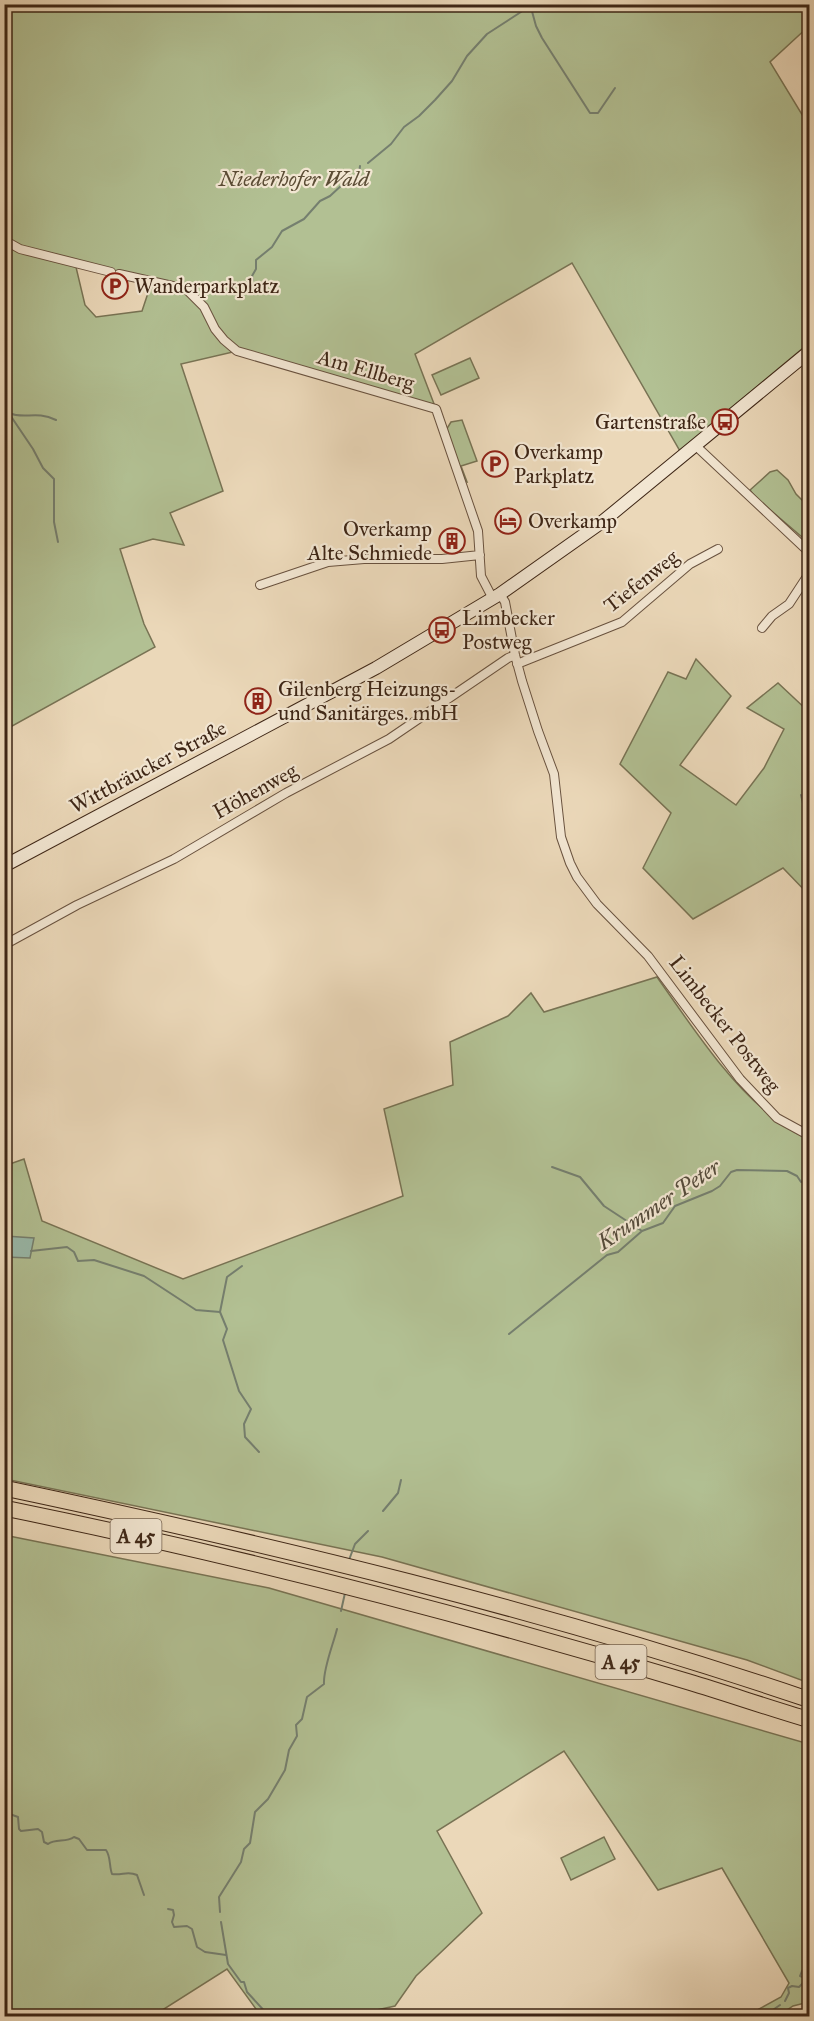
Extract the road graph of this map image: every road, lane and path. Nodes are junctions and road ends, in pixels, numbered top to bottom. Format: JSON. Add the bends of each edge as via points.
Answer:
{"nodes":[{"id":1,"x":4,"y":240,"type":"edge"},
{"id":2,"x":810,"y":351,"type":"edge"},
{"id":3,"x":696,"y":446,"type":"junction"},
{"id":4,"x":718,"y":549,"type":"dead end"},
{"id":5,"x":810,"y":553,"type":"edge"},
{"id":6,"x":480,"y":555,"type":"junction"},
{"id":7,"x":810,"y":572,"type":"edge"},
{"id":8,"x":260,"y":585,"type":"dead end"},
{"id":9,"x":496,"y":597,"type":"junction"},
{"id":10,"x":762,"y":628,"type":"dead end"},
{"id":11,"x":514,"y":655,"type":"junction"},
{"id":12,"x":517,"y":664,"type":"junction"},
{"id":13,"x":4,"y":866,"type":"edge"},
{"id":14,"x":4,"y":945,"type":"edge"},
{"id":15,"x":810,"y":1136,"type":"edge"},
{"id":16,"x":4,"y":1488,"type":"edge"},
{"id":17,"x":4,"y":1508,"type":"edge"},
{"id":18,"x":810,"y":1700,"type":"edge"},
{"id":19,"x":810,"y":1720,"type":"edge"}],
"edges":[{"from":1,"to":6,"type":"street","name":"Am Ellberg","via":[[20,249],[186,289],[204,307],[224,340],[237,351],[436,409],[476,524]]},
{"from":2,"to":3,"type":"main road","name":"Wittbräucker Straße"},
{"from":3,"to":5,"type":"street"},
{"from":3,"to":9,"type":"main road","name":"Wittbräucker Straße","via":[[571,545]]},
{"from":4,"to":12,"type":"street","name":"Tiefenweg","via":[[690,564],[622,622]]},
{"from":6,"to":8,"type":"street","via":[[328,562]]},
{"from":6,"to":9,"type":"street","name":"Am Ellberg","via":[[481,576]]},
{"from":7,"to":10,"type":"street","via":[[789,604]]},
{"from":9,"to":11,"type":"street","name":"Limbecker Postweg","via":[[507,609]]},
{"from":9,"to":13,"type":"main road","name":"Wittbräucker Straße","via":[[376,668]]},
{"from":11,"to":12,"type":"street","name":"Limbecker Postweg"},
{"from":11,"to":14,"type":"street","name":"Höhenweg","via":[[380,744],[286,793],[174,859]]},
{"from":12,"to":15,"type":"street","name":"Limbecker Postweg","via":[[554,774],[561,837],[581,884],[648,956],[740,1079],[777,1118]]},
{"from":16,"to":18,"type":"highway","number":"A 45","via":[[270,1547],[436,1590]]},
{"from":17,"to":19,"type":"highway","number":"A 45","via":[[266,1567],[430,1609]]}]}
